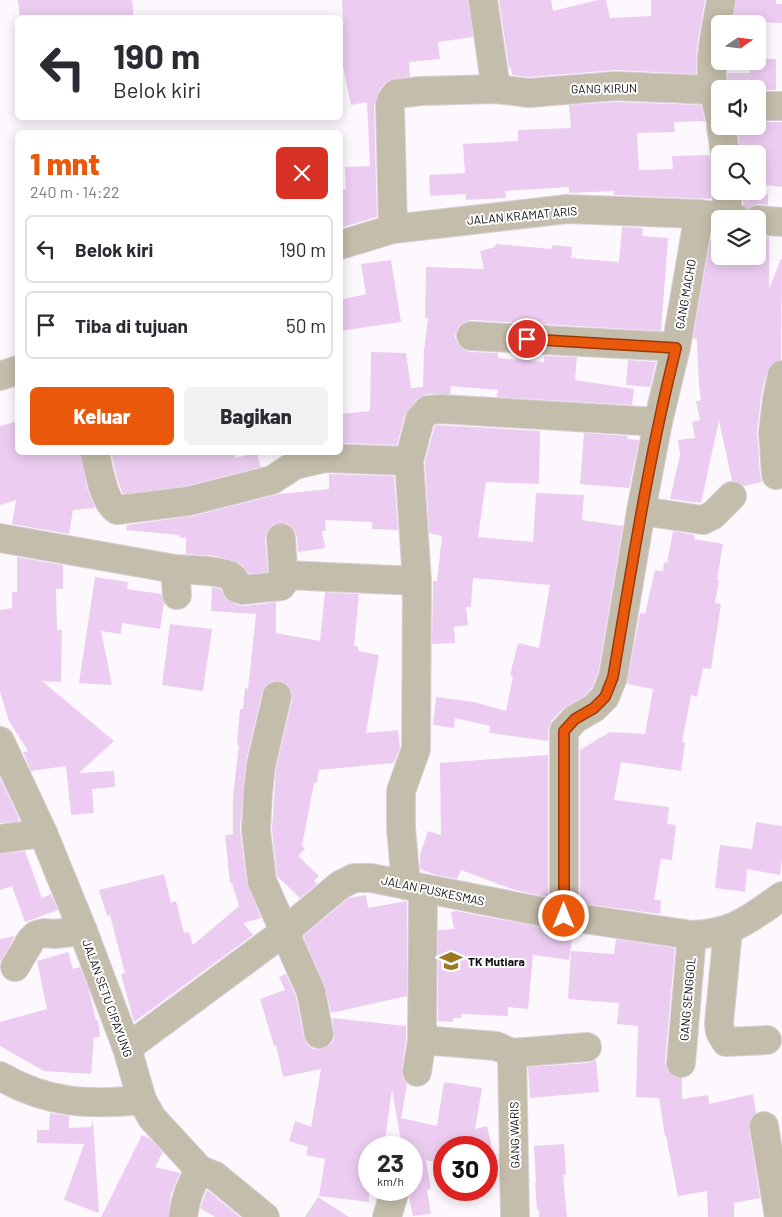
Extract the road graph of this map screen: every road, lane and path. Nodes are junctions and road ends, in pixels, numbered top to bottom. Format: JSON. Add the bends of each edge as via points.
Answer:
{"nodes":[{"id":1,"x":483,"y":0,"type":"edge"},
{"id":2,"x":721,"y":0,"type":"edge"},
{"id":3,"x":713,"y":80,"type":"edge"},
{"id":4,"x":496,"y":90,"type":"junction"},
{"id":5,"x":766,"y":106,"type":"edge"},
{"id":6,"x":782,"y":106,"type":"edge"},
{"id":7,"x":711,"y":107,"type":"edge"},
{"id":8,"x":699,"y":214,"type":"junction"},
{"id":9,"x":711,"y":216,"type":"edge"},
{"id":10,"x":766,"y":221,"type":"edge"},
{"id":11,"x":782,"y":222,"type":"edge"},
{"id":12,"x":393,"y":229,"type":"junction"},
{"id":13,"x":343,"y":244,"type":"edge"},
{"id":14,"x":471,"y":336,"type":"dead end"},
{"id":15,"x":676,"y":348,"type":"junction"},
{"id":16,"x":15,"y":371,"type":"edge"},
{"id":17,"x":782,"y":375,"type":"edge"},
{"id":18,"x":0,"y":376,"type":"edge"},
{"id":19,"x":658,"y":422,"type":"junction"},
{"id":20,"x":96,"y":455,"type":"edge"},
{"id":21,"x":409,"y":461,"type":"junction"},
{"id":22,"x":776,"y":475,"type":"dead end"},
{"id":23,"x":732,"y":496,"type":"dead end"},
{"id":24,"x":641,"y":512,"type":"junction"},
{"id":25,"x":0,"y":538,"type":"edge"},
{"id":26,"x":281,"y":538,"type":"dead end"},
{"id":27,"x":284,"y":575,"type":"junction"},
{"id":28,"x":417,"y":581,"type":"junction"},
{"id":29,"x":277,"y":696,"type":"dead end"},
{"id":30,"x":0,"y":741,"type":"edge"},
{"id":31,"x":43,"y":834,"type":"junction"},
{"id":32,"x":0,"y":839,"type":"edge"},
{"id":33,"x":415,"y":887,"type":"junction"},
{"id":34,"x":780,"y":907,"type":"edge"},
{"id":35,"x":564,"y":916,"type":"junction"},
{"id":36,"x":728,"y":930,"type":"junction"},
{"id":37,"x":83,"y":931,"type":"junction"},
{"id":38,"x":284,"y":932,"type":"junction"},
{"id":39,"x":692,"y":935,"type":"junction"},
{"id":40,"x":15,"y":967,"type":"dead end"},
{"id":41,"x":320,"y":1034,"type":"dead end"},
{"id":42,"x":422,"y":1040,"type":"junction"},
{"id":43,"x":767,"y":1040,"type":"dead end"},
{"id":44,"x":587,"y":1047,"type":"dead end"},
{"id":45,"x":127,"y":1048,"type":"junction"},
{"id":46,"x":512,"y":1052,"type":"junction"},
{"id":47,"x":682,"y":1063,"type":"dead end"},
{"id":48,"x":417,"y":1072,"type":"dead end"},
{"id":49,"x":0,"y":1076,"type":"edge"},
{"id":50,"x":142,"y":1100,"type":"junction"},
{"id":51,"x":764,"y":1126,"type":"dead end"},
{"id":52,"x":200,"y":1170,"type":"junction"},
{"id":53,"x":392,"y":1201,"type":"edge"},
{"id":54,"x":182,"y":1217,"type":"edge"},
{"id":55,"x":265,"y":1217,"type":"edge"},
{"id":56,"x":388,"y":1217,"type":"edge"},
{"id":57,"x":515,"y":1217,"type":"edge"},
{"id":58,"x":779,"y":1217,"type":"edge"}],
"edges":[{"from":1,"to":4,"type":"street"},
{"from":2,"to":3,"type":"street","via":[[715,33]]},
{"from":4,"to":7,"type":"street","name":"GANG KIRUN","via":[[529,93],[615,86]]},
{"from":4,"to":12,"type":"street","name":"GANG KIRUN","via":[[420,91],[396,94],[392,99]]},
{"from":5,"to":6,"type":"street"},
{"from":8,"to":9,"type":"street","name":"JALAN KRAMAT ARIS"},
{"from":8,"to":12,"type":"street","name":"JALAN KRAMAT ARIS","via":[[567,209]]},
{"from":8,"to":15,"type":"street","name":"GANG MACHO"},
{"from":10,"to":11,"type":"street"},
{"from":12,"to":13,"type":"street","name":"JALAN KRAMAT ARIS"},
{"from":14,"to":15,"type":"street"},
{"from":15,"to":19,"type":"street","name":"GANG MACHO"},
{"from":16,"to":18,"type":"street"},
{"from":17,"to":22,"type":"street","via":[[773,433]]},
{"from":19,"to":21,"type":"street","via":[[428,410],[420,419]]},
{"from":19,"to":24,"type":"street","name":"GANG MACHO"},
{"from":20,"to":21,"type":"street","via":[[107,497],[117,510],[189,501],[272,480],[295,465],[325,458]]},
{"from":21,"to":28,"type":"street"},
{"from":23,"to":24,"type":"street","via":[[713,515],[703,520]]},
{"from":24,"to":35,"type":"street","name":"GANG MACHO","via":[[613,677],[605,697],[564,731]]},
{"from":25,"to":27,"type":"street","via":[[176,582],[205,570],[230,576],[242,590],[281,586]]},
{"from":26,"to":27,"type":"street"},
{"from":27,"to":28,"type":"street"},
{"from":28,"to":33,"type":"street","via":[[416,749],[401,791],[401,828]]},
{"from":29,"to":38,"type":"street","via":[[261,765],[256,830],[262,881]]},
{"from":30,"to":31,"type":"street","name":"JALAN SETU CIPAYUNG"},
{"from":31,"to":32,"type":"street"},
{"from":31,"to":37,"type":"street","name":"JALAN SETU CIPAYUNG"},
{"from":33,"to":35,"type":"street","name":"JALAN PUSKESMAS"},
{"from":33,"to":38,"type":"street","name":"JALAN PUSKESMAS","via":[[363,877],[348,881]]},
{"from":33,"to":42,"type":"street"},
{"from":34,"to":36,"type":"street","name":"JALAN PUSKESMAS"},
{"from":35,"to":39,"type":"street","name":"JALAN PUSKESMAS"},
{"from":36,"to":39,"type":"street","name":"JALAN PUSKESMAS"},
{"from":36,"to":43,"type":"street","via":[[720,1032],[726,1042]]},
{"from":37,"to":40,"type":"street","via":[[36,935]]},
{"from":37,"to":45,"type":"street","name":"JALAN SETU CIPAYUNG"},
{"from":38,"to":41,"type":"street","via":[[310,992]]},
{"from":38,"to":45,"type":"street","name":"JALAN PUSKESMAS"},
{"from":39,"to":47,"type":"street","name":"GANG SENGGOL"},
{"from":42,"to":46,"type":"street","via":[[496,1046]]},
{"from":42,"to":48,"type":"street"},
{"from":44,"to":46,"type":"street"},
{"from":45,"to":50,"type":"street","name":"JALAN SETU CIPAYUNG"},
{"from":46,"to":57,"type":"street","name":"GANG WARIS"},
{"from":49,"to":50,"type":"street","via":[[33,1092],[59,1099],[106,1103]]},
{"from":50,"to":52,"type":"street","name":"JALAN SETU CIPAYUNG","via":[[152,1118]]},
{"from":51,"to":58,"type":"street"},
{"from":52,"to":54,"type":"street","via":[[190,1185]]},
{"from":52,"to":55,"type":"street","name":"JALAN SETU CIPAYUNG","via":[[215,1176]]},
{"from":53,"to":56,"type":"street"}]}
